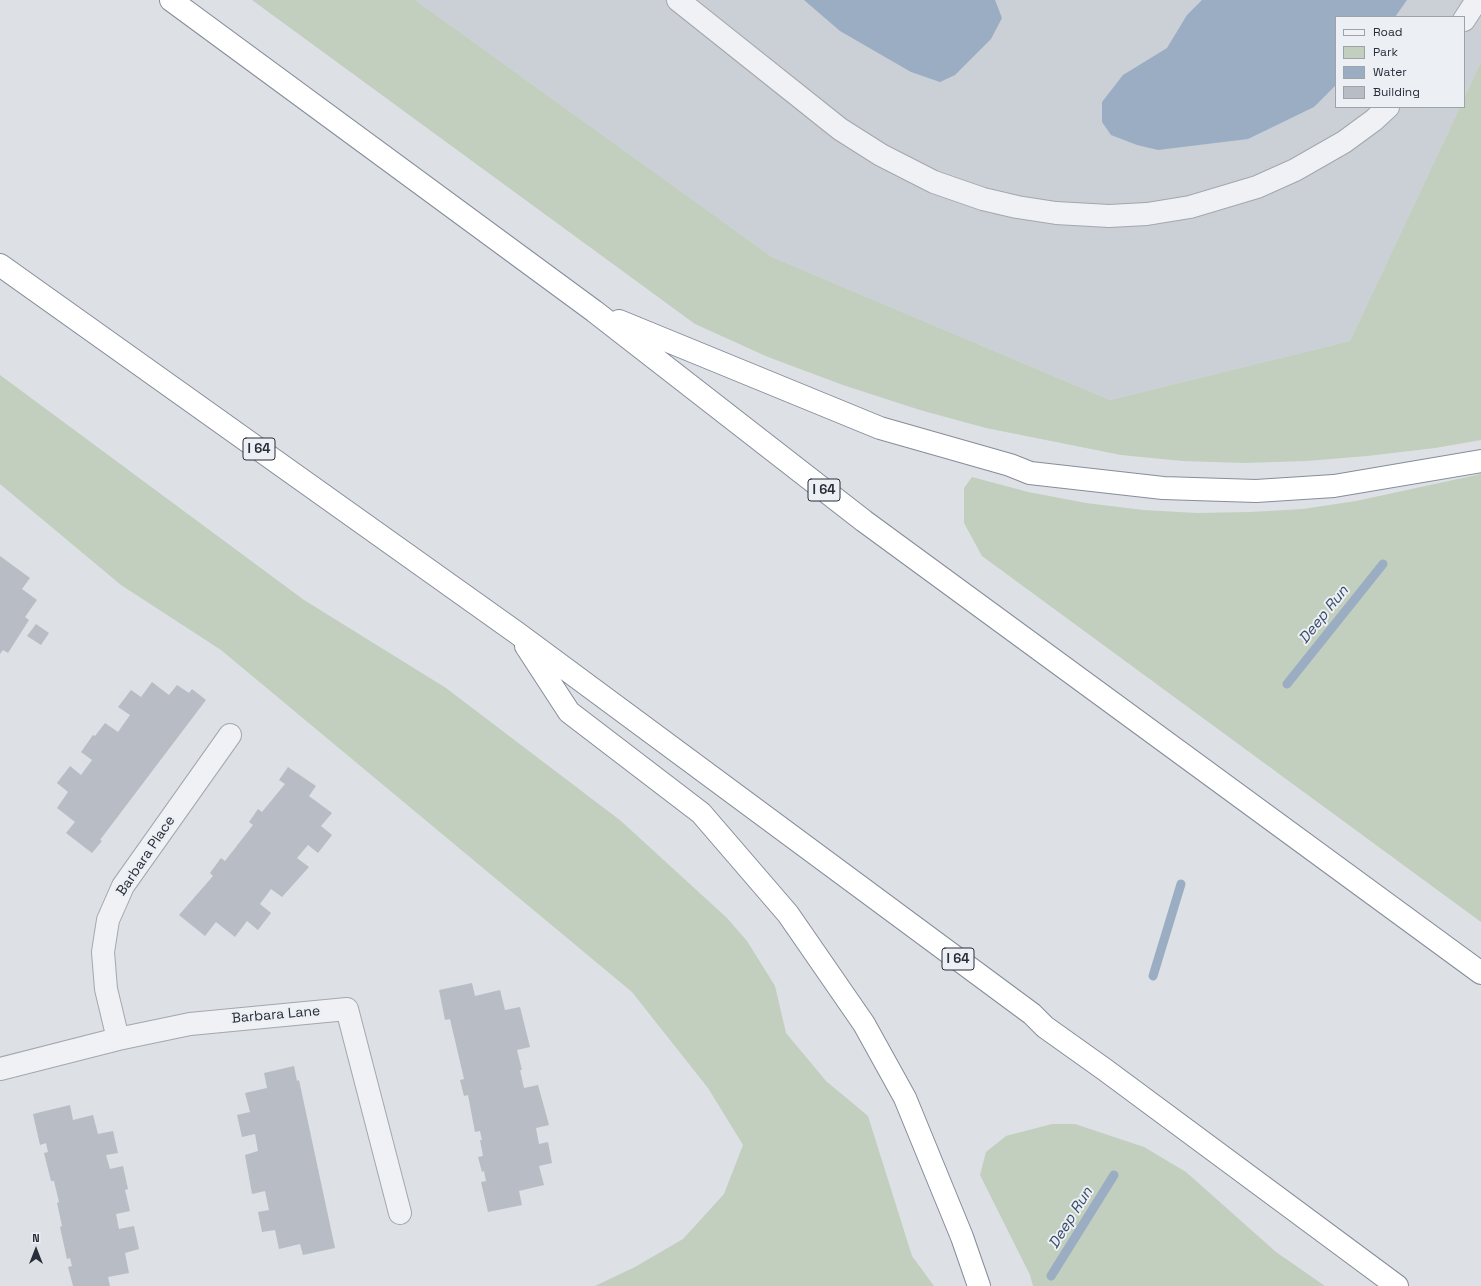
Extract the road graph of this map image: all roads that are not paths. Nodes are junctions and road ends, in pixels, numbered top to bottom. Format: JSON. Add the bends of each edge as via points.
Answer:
{"nodes":[{"id":1,"x":171,"y":0,"type":"edge"},
{"id":2,"x":678,"y":0,"type":"edge"},
{"id":3,"x":1477,"y":0,"type":"edge"},
{"id":4,"x":1465,"y":18,"type":"edge"},
{"id":5,"x":1387,"y":108,"type":"edge"},
{"id":6,"x":0,"y":265,"type":"edge"},
{"id":7,"x":594,"y":311,"type":"junction"},
{"id":8,"x":1481,"y":461,"type":"edge"},
{"id":9,"x":518,"y":633,"type":"junction"},
{"id":10,"x":230,"y":735,"type":"dead end"},
{"id":11,"x":1481,"y":973,"type":"edge"},
{"id":12,"x":118,"y":1039,"type":"junction"},
{"id":13,"x":0,"y":1069,"type":"edge"},
{"id":14,"x":400,"y":1213,"type":"dead end"},
{"id":15,"x":979,"y":1286,"type":"edge"},
{"id":16,"x":1397,"y":1286,"type":"edge"}],
"edges":[{"from":1,"to":7,"type":"highway","number":"I 64"},
{"from":2,"to":5,"type":"street","via":[[840,129],[881,155],[934,182],[983,199],[1056,213],[1109,216],[1148,214],[1190,207],[1257,187],[1295,170],[1344,142]]},
{"from":3,"to":4,"type":"street"},
{"from":6,"to":9,"type":"highway","number":"I 64"},
{"from":7,"to":8,"type":"highway","via":[[880,428],[1030,473],[1163,488],[1256,491],[1334,486]]},
{"from":7,"to":11,"type":"highway","number":"I 64","via":[[864,521]]},
{"from":9,"to":15,"type":"highway","via":[[569,712],[701,813],[792,921],[864,1024],[906,1098],[965,1243]]},
{"from":9,"to":16,"type":"highway","number":"I 64","via":[[1032,1014],[1045,1027]]},
{"from":10,"to":12,"type":"street","name":"Barbara Place","via":[[123,886],[108,920],[103,952],[106,989]]},
{"from":12,"to":13,"type":"street","name":"Barbara Lane"},
{"from":12,"to":14,"type":"street","name":"Barbara Lane","via":[[190,1024],[348,1009]]}]}
